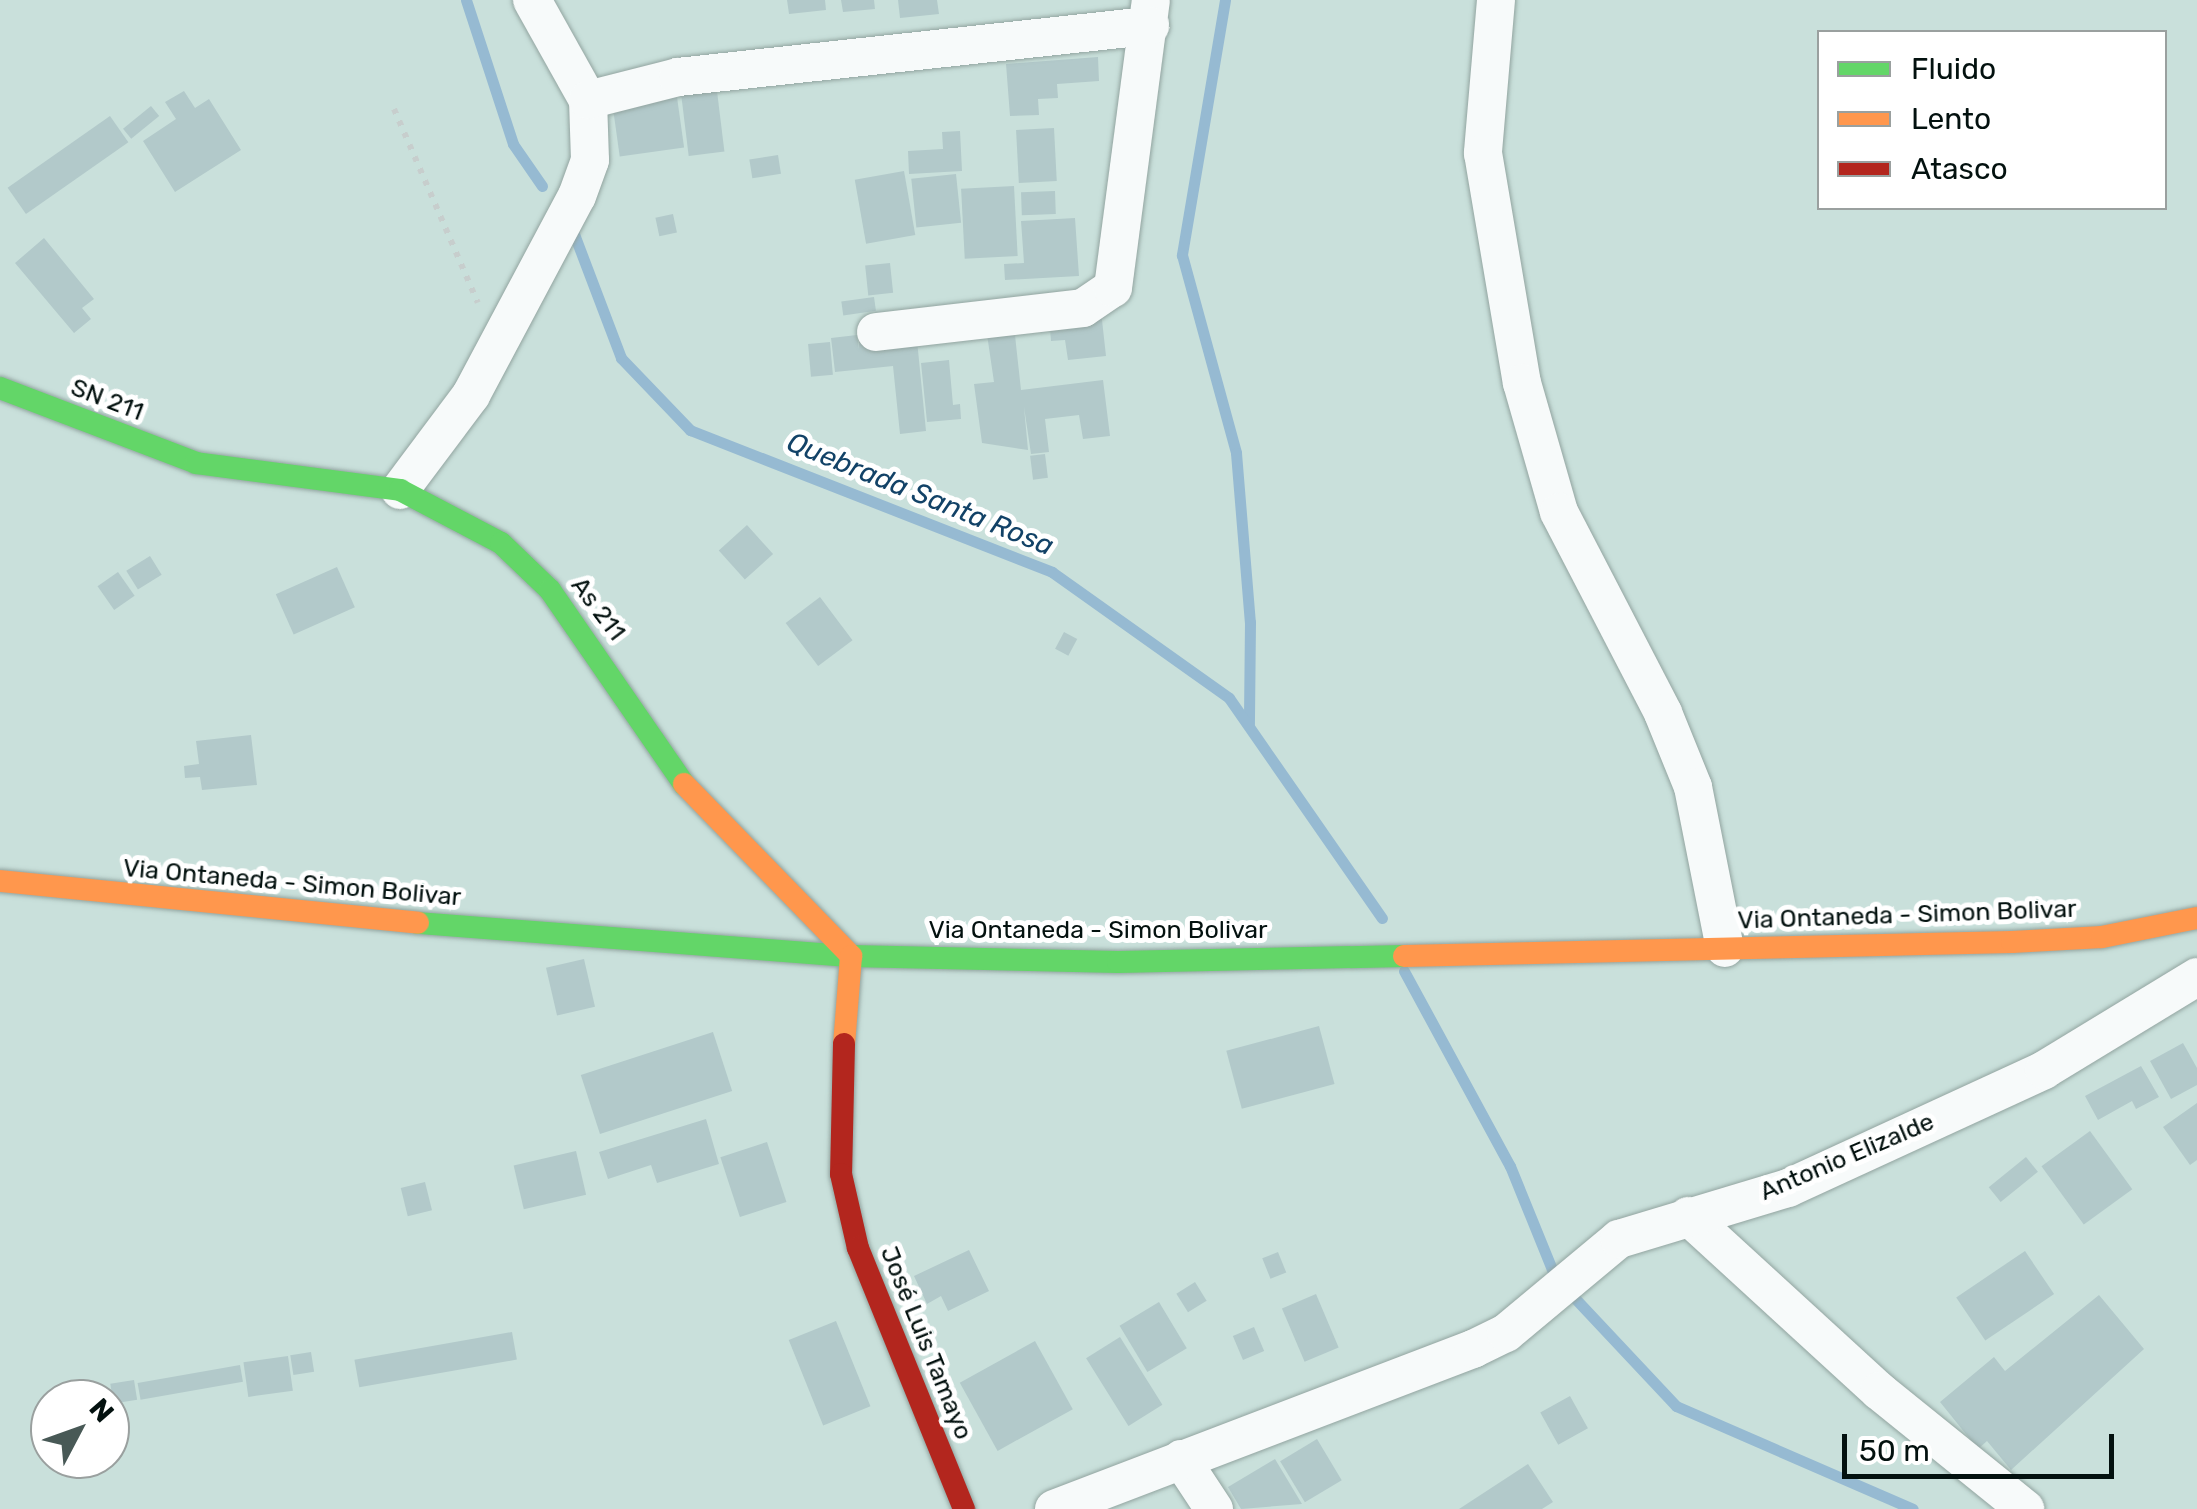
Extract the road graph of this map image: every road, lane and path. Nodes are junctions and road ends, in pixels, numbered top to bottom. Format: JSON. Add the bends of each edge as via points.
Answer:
{"nodes":[{"id":1,"x":532,"y":0,"type":"edge"},
{"id":2,"x":1496,"y":0,"type":"edge"},
{"id":3,"x":1151,"y":13,"type":"edge"},
{"id":4,"x":588,"y":100,"type":"junction"},
{"id":5,"x":394,"y":109,"type":"dead end"},
{"id":6,"x":480,"y":309,"type":"dead end"},
{"id":7,"x":876,"y":332,"type":"dead end"},
{"id":8,"x":0,"y":388,"type":"edge"},
{"id":9,"x":196,"y":463,"type":"joint"},
{"id":10,"x":400,"y":490,"type":"junction"},
{"id":11,"x":0,"y":881,"type":"edge"},
{"id":12,"x":2197,"y":918,"type":"edge"},
{"id":13,"x":1725,"y":948,"type":"junction"},
{"id":14,"x":851,"y":956,"type":"junction"},
{"id":15,"x":2197,"y":977,"type":"edge"},
{"id":16,"x":1688,"y":1216,"type":"junction"},
{"id":17,"x":1181,"y":1460,"type":"junction"},
{"id":18,"x":964,"y":1509,"type":"edge"},
{"id":19,"x":1054,"y":1509,"type":"edge"},
{"id":20,"x":1214,"y":1509,"type":"edge"},
{"id":21,"x":2025,"y":1509,"type":"edge"}],
"edges":[{"from":1,"to":4,"type":"street"},
{"from":2,"to":13,"type":"street","via":[[1482,153],[1522,383],[1558,512],[1663,713],[1692,787]]},
{"from":3,"to":4,"type":"street","via":[[678,77]]},
{"from":3,"to":7,"type":"street","via":[[1113,288],[1083,308]]},
{"from":4,"to":10,"type":"street","via":[[590,160],[577,196],[471,395]]},
{"from":5,"to":6,"type":"path"},
{"from":8,"to":9,"type":"street","name":"SN 211"},
{"from":9,"to":10,"type":"street","name":"As 211"},
{"from":10,"to":14,"type":"street","name":"As 211","via":[[501,543],[550,590],[697,804],[780,878]]},
{"from":11,"to":14,"type":"street","name":"Via Ontaneda - Simon Bolivar","via":[[221,908]]},
{"from":12,"to":13,"type":"street","name":"Via Ontaneda - Simon Bolivar","via":[[2102,936]]},
{"from":13,"to":14,"type":"street","name":"Via Ontaneda - Simon Bolivar","via":[[1118,962]]},
{"from":14,"to":18,"type":"street","name":"José Luis Tamayo","via":[[838,1110],[841,1174],[892,1346]]},
{"from":15,"to":16,"type":"street","name":"Antonio Elizalde","via":[[2044,1070],[1788,1188]]},
{"from":16,"to":17,"type":"street","name":"Antonio Elizalde","via":[[1619,1239],[1506,1333],[1472,1350]]},
{"from":16,"to":21,"type":"street","via":[[1880,1391]]},
{"from":17,"to":19,"type":"street","name":"Antonio Elizalde"},
{"from":17,"to":20,"type":"street"}]}
